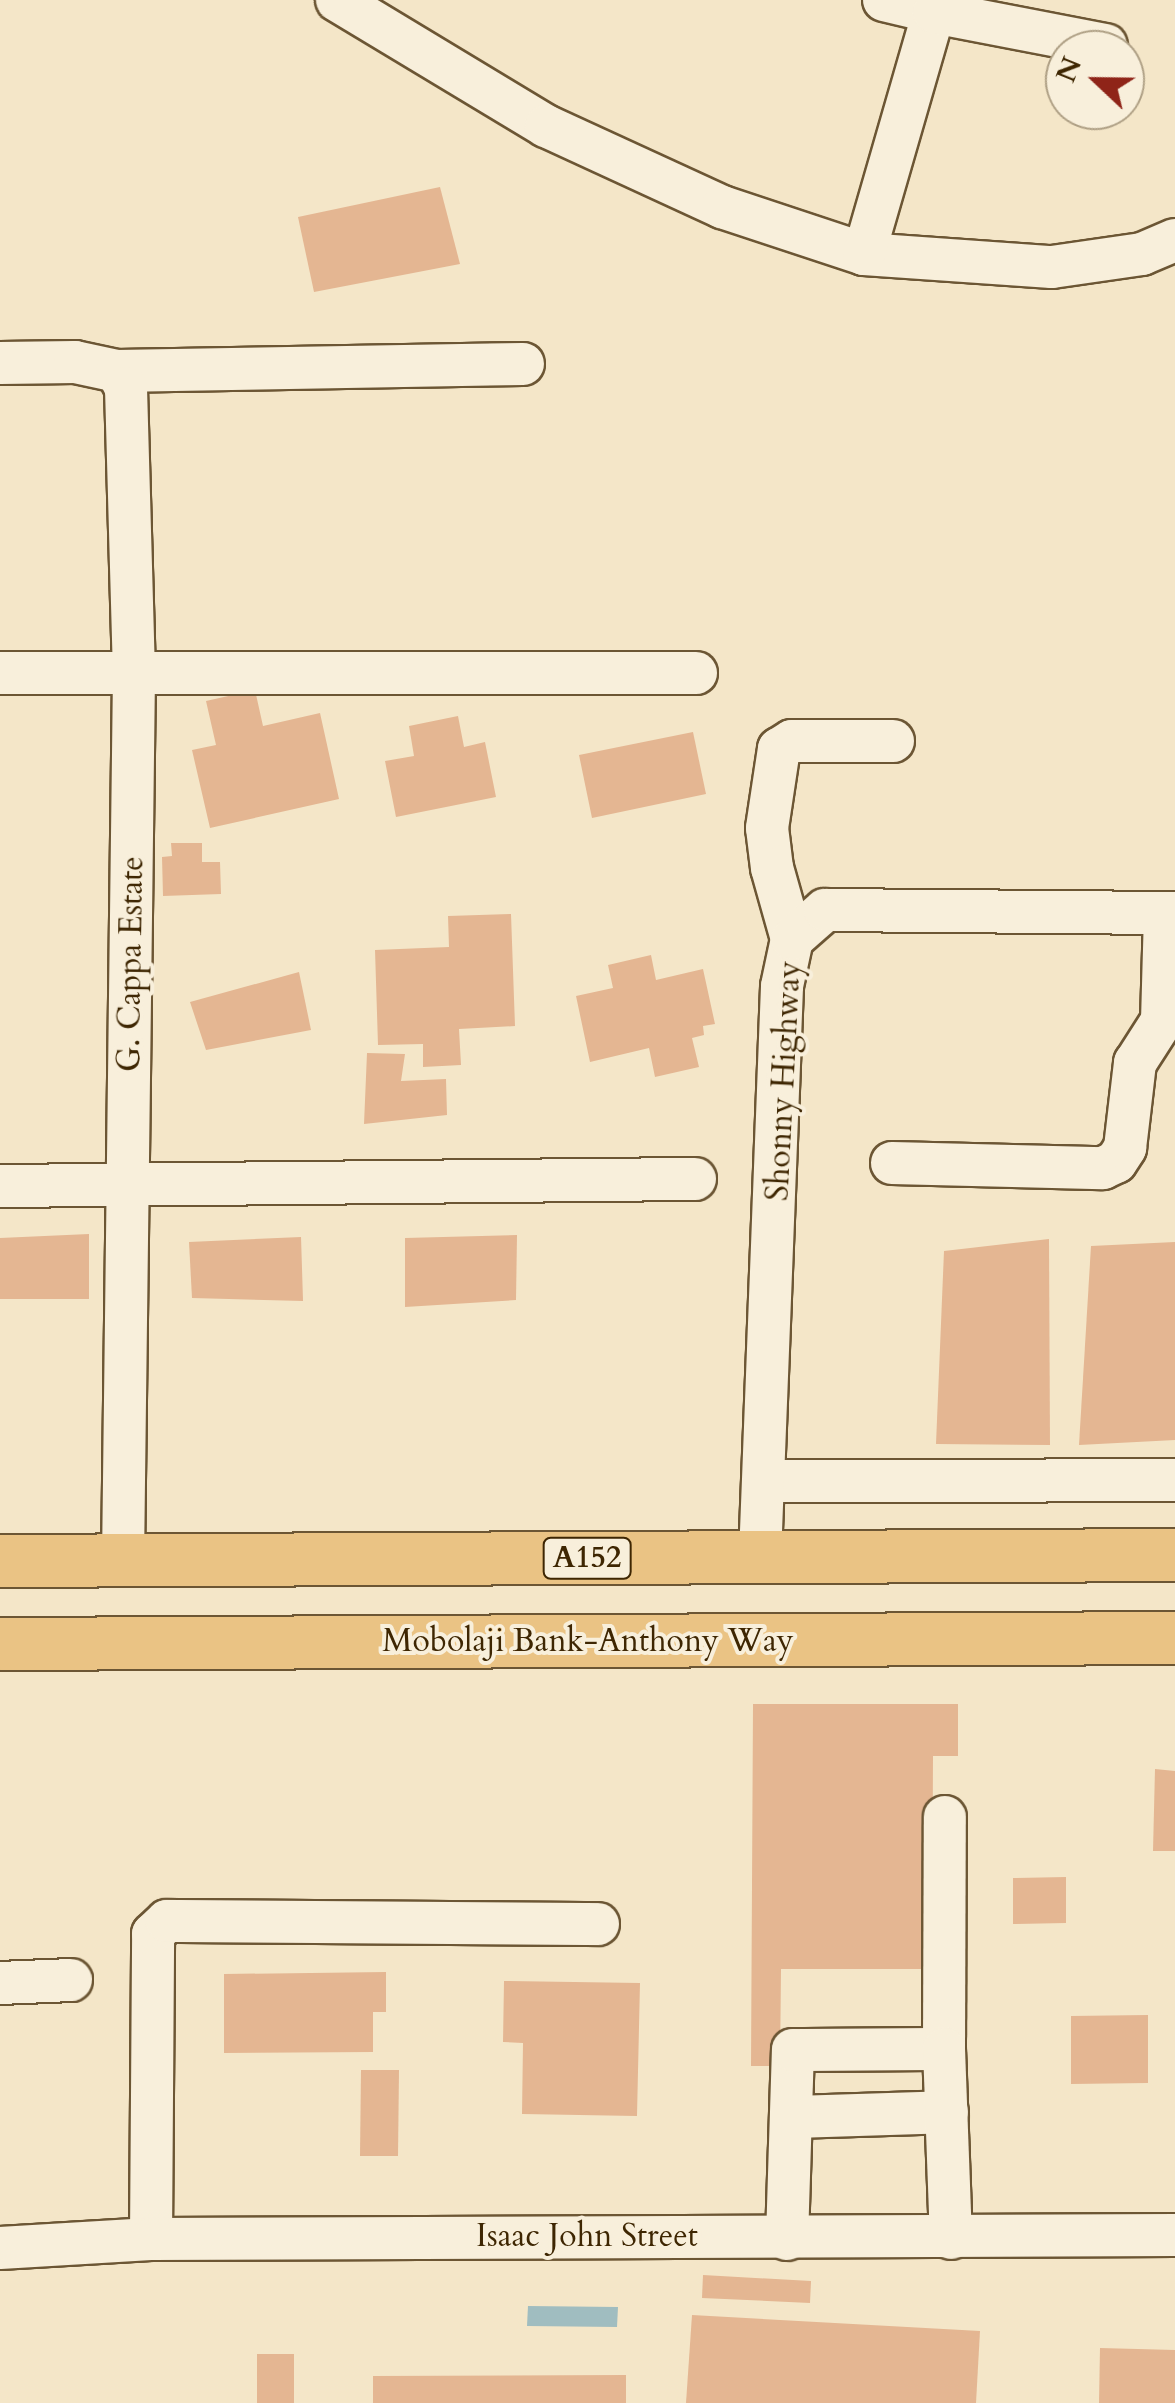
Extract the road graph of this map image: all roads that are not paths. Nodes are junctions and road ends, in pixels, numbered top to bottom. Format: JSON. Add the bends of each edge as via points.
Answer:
{"nodes":[{"id":1,"x":337,"y":0,"type":"edge"},
{"id":2,"x":884,"y":0,"type":"edge"},
{"id":3,"x":934,"y":12,"type":"junction"},
{"id":4,"x":1045,"y":33,"type":"edge"},
{"id":5,"x":1175,"y":240,"type":"edge"},
{"id":6,"x":864,"y":254,"type":"junction"},
{"id":7,"x":0,"y":363,"type":"edge"},
{"id":8,"x":523,"y":364,"type":"dead end"},
{"id":9,"x":117,"y":371,"type":"junction"},
{"id":10,"x":0,"y":673,"type":"edge"},
{"id":11,"x":696,"y":673,"type":"dead end"},
{"id":12,"x":134,"y":674,"type":"junction"},
{"id":13,"x":893,"y":742,"type":"dead end"},
{"id":14,"x":1170,"y":913,"type":"edge"},
{"id":15,"x":792,"y":939,"type":"junction"},
{"id":16,"x":892,"y":1163,"type":"dead end"},
{"id":17,"x":695,"y":1179,"type":"dead end"},
{"id":18,"x":0,"y":1186,"type":"edge"},
{"id":19,"x":129,"y":1188,"type":"junction"},
{"id":20,"x":1175,"y":1480,"type":"edge"},
{"id":21,"x":764,"y":1481,"type":"junction"},
{"id":22,"x":1175,"y":1555,"type":"edge"},
{"id":23,"x":760,"y":1557,"type":"junction"},
{"id":24,"x":122,"y":1560,"type":"junction"},
{"id":25,"x":0,"y":1561,"type":"edge"},
{"id":26,"x":1175,"y":1638,"type":"edge"},
{"id":27,"x":0,"y":1644,"type":"edge"},
{"id":28,"x":945,"y":1817,"type":"dead end"},
{"id":29,"x":598,"y":1924,"type":"dead end"},
{"id":30,"x":72,"y":1980,"type":"dead end"},
{"id":31,"x":0,"y":1983,"type":"edge"},
{"id":32,"x":944,"y":2049,"type":"junction"},
{"id":33,"x":946,"y":2112,"type":"junction"},
{"id":34,"x":792,"y":2117,"type":"junction"},
{"id":35,"x":1175,"y":2235,"type":"edge"},
{"id":36,"x":951,"y":2238,"type":"junction"},
{"id":37,"x":788,"y":2239,"type":"junction"},
{"id":38,"x":151,"y":2240,"type":"junction"},
{"id":39,"x":0,"y":2248,"type":"edge"}],
"edges":[{"from":1,"to":6,"type":"street","via":[[546,126],[722,207]]},
{"from":2,"to":3,"type":"street"},
{"from":3,"to":4,"type":"street"},
{"from":3,"to":6,"type":"street"},
{"from":5,"to":6,"type":"street","via":[[1142,254],[1052,266]]},
{"from":7,"to":9,"type":"street","via":[[75,362]]},
{"from":8,"to":9,"type":"street"},
{"from":9,"to":12,"type":"street","name":"G. Cappa Estate","via":[[126,388]]},
{"from":10,"to":12,"type":"street"},
{"from":11,"to":12,"type":"street"},
{"from":12,"to":19,"type":"street","name":"G. Cappa Estate"},
{"from":13,"to":15,"type":"street","via":[[792,740],[779,749],[768,828]]},
{"from":14,"to":15,"type":"street","name":"Shonny Highway","via":[[824,910]]},
{"from":14,"to":16,"type":"street","via":[[1162,1021],[1135,1064],[1124,1148],[1116,1162],[1104,1168]]},
{"from":15,"to":21,"type":"street","name":"Shonny Highway","via":[[782,986]]},
{"from":17,"to":19,"type":"street"},
{"from":18,"to":19,"type":"street"},
{"from":19,"to":24,"type":"street","name":"G. Cappa Estate"},
{"from":20,"to":21,"type":"street"},
{"from":21,"to":23,"type":"street","name":"Shonny Highway"},
{"from":22,"to":23,"type":"main road","number":"A152"},
{"from":23,"to":24,"type":"main road","number":"A152"},
{"from":24,"to":25,"type":"main road","number":"A152"},
{"from":26,"to":27,"type":"main road","name":"Mobolaji Bank-Anthony Way"},
{"from":28,"to":32,"type":"street"},
{"from":29,"to":38,"type":"street","via":[[167,1922],[153,1934]]},
{"from":30,"to":31,"type":"street"},
{"from":32,"to":33,"type":"street"},
{"from":32,"to":34,"type":"street","via":[[793,2050]]},
{"from":33,"to":34,"type":"street"},
{"from":33,"to":36,"type":"street"},
{"from":34,"to":37,"type":"street"},
{"from":35,"to":36,"type":"street","name":"Isaac John Street"},
{"from":36,"to":37,"type":"street","name":"Isaac John Street"},
{"from":37,"to":38,"type":"street","name":"Isaac John Street","via":[[643,2234]]},
{"from":38,"to":39,"type":"street","name":"Isaac John Street"}]}
